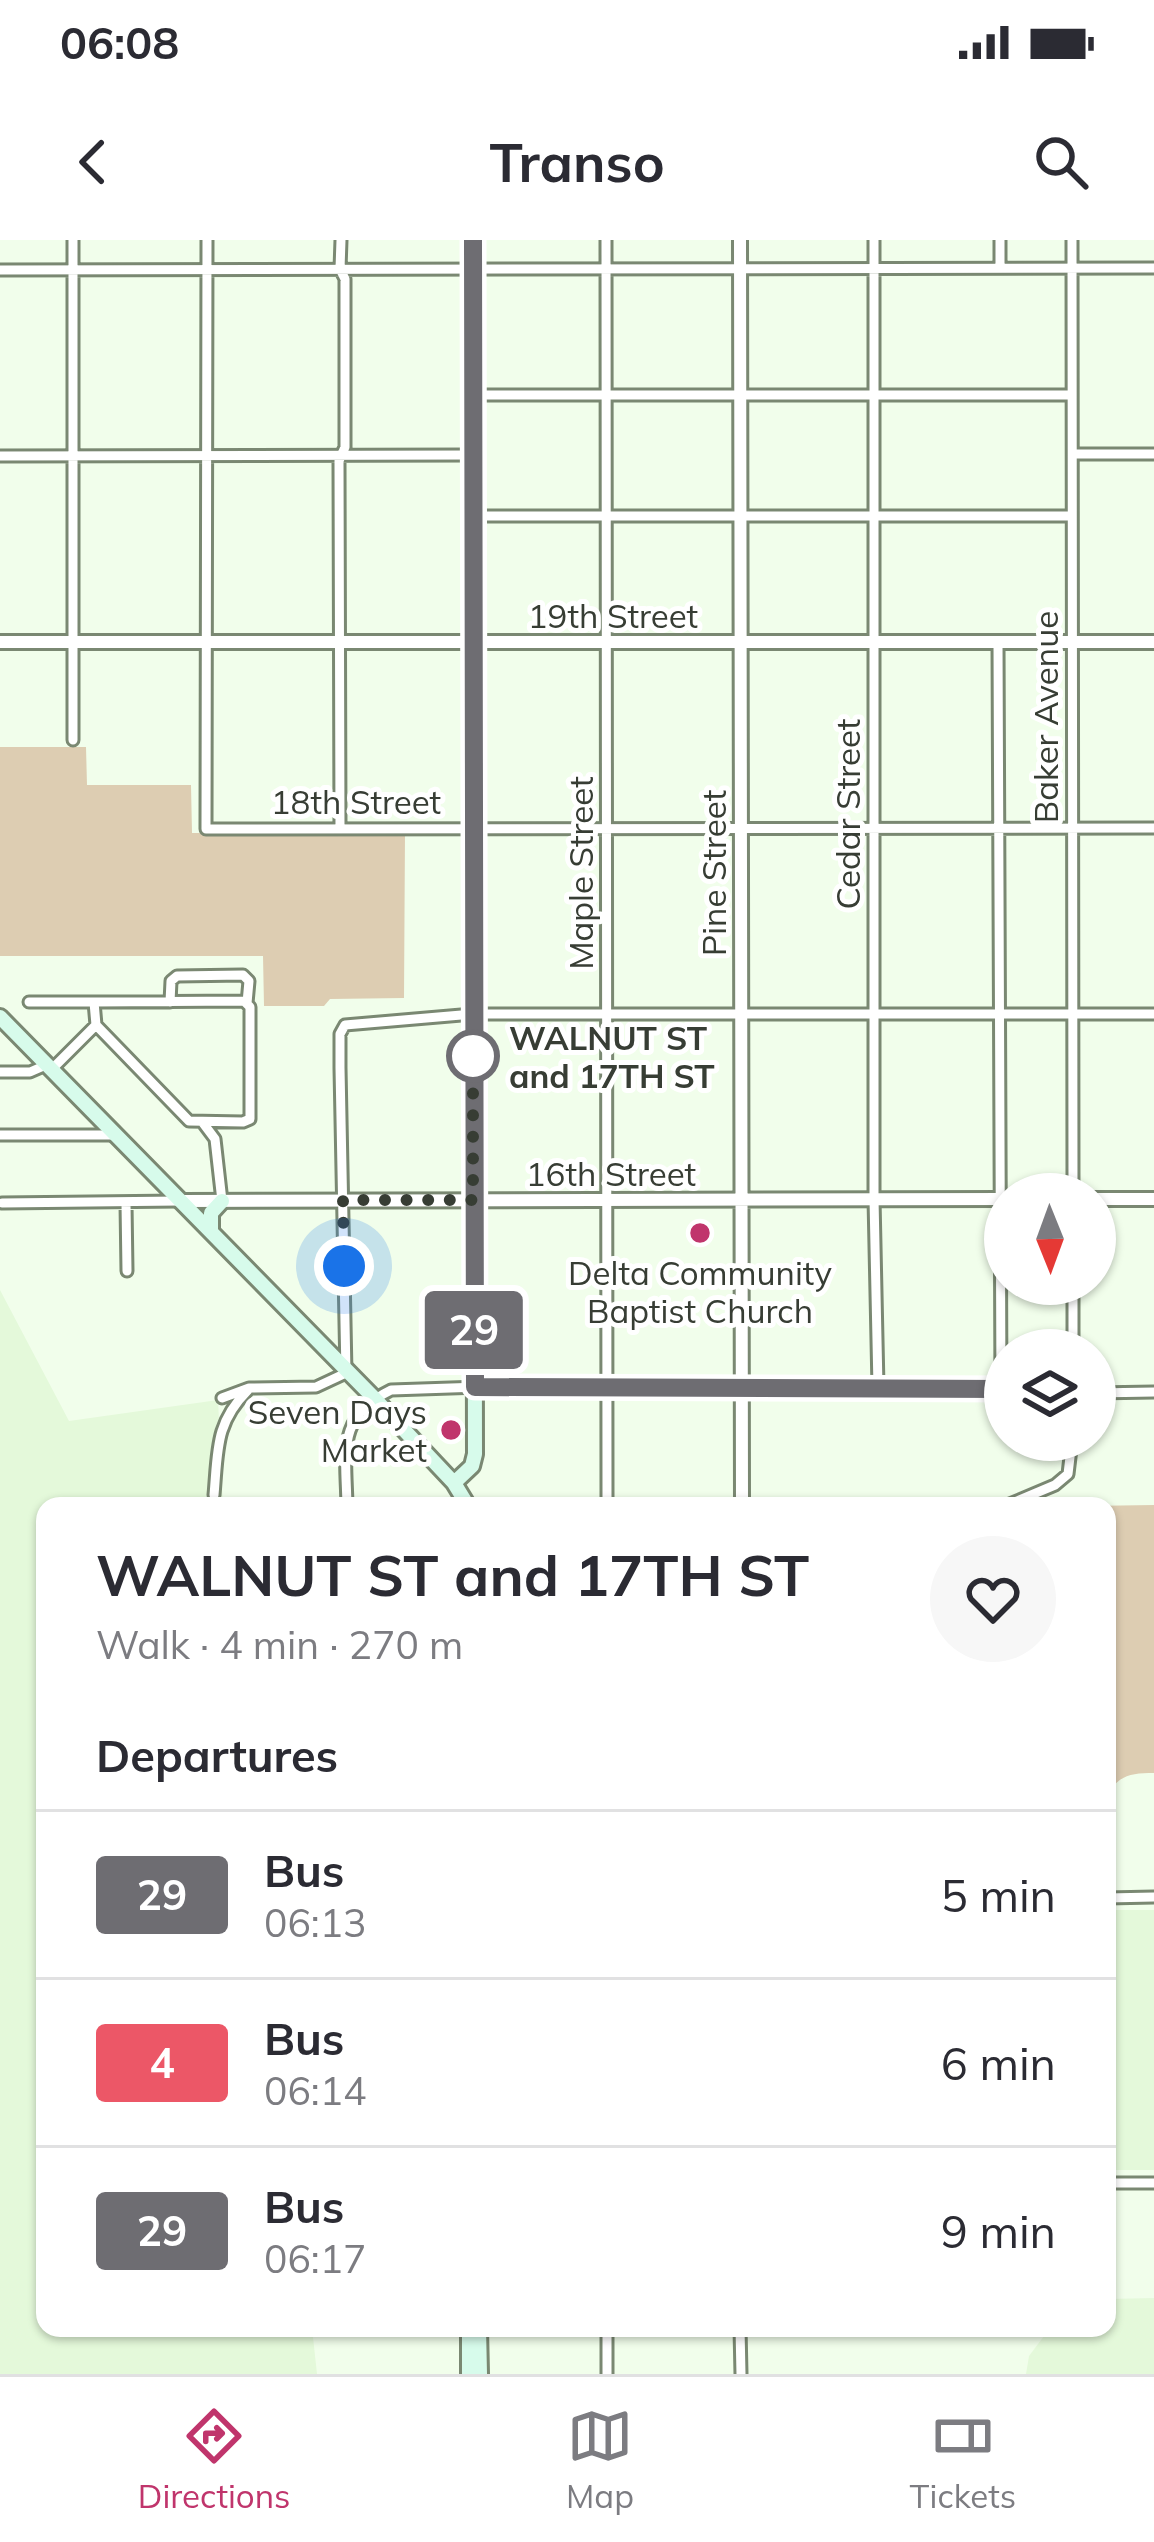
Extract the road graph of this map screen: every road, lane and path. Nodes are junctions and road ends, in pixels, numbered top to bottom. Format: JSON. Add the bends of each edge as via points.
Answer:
{"nodes":[{"id":1,"x":73,"y":240,"type":"edge"},
{"id":2,"x":207,"y":240,"type":"edge"},
{"id":3,"x":340,"y":240,"type":"edge"},
{"id":4,"x":473,"y":240,"type":"edge"},
{"id":5,"x":606,"y":240,"type":"edge"},
{"id":6,"x":740,"y":240,"type":"edge"},
{"id":7,"x":874,"y":240,"type":"edge"},
{"id":8,"x":1000,"y":240,"type":"edge"},
{"id":9,"x":1072,"y":240,"type":"edge"},
{"id":10,"x":874,"y":268,"type":"junction"},
{"id":11,"x":1000,"y":268,"type":"junction"},
{"id":12,"x":1072,"y":268,"type":"junction"},
{"id":13,"x":1154,"y":268,"type":"edge"},
{"id":14,"x":73,"y":269,"type":"junction"},
{"id":15,"x":206,"y":269,"type":"junction"},
{"id":16,"x":340,"y":269,"type":"junction"},
{"id":17,"x":473,"y":269,"type":"junction"},
{"id":18,"x":606,"y":269,"type":"junction"},
{"id":19,"x":740,"y":269,"type":"junction"},
{"id":20,"x":0,"y":270,"type":"edge"},
{"id":21,"x":473,"y":395,"type":"junction"},
{"id":22,"x":607,"y":395,"type":"junction"},
{"id":23,"x":740,"y":395,"type":"junction"},
{"id":24,"x":873,"y":395,"type":"junction"},
{"id":25,"x":1071,"y":395,"type":"junction"},
{"id":26,"x":1073,"y":454,"type":"junction"},
{"id":27,"x":1154,"y":454,"type":"edge"},
{"id":28,"x":206,"y":455,"type":"junction"},
{"id":29,"x":341,"y":455,"type":"junction"},
{"id":30,"x":473,"y":455,"type":"junction"},
{"id":31,"x":0,"y":456,"type":"edge"},
{"id":32,"x":73,"y":456,"type":"junction"},
{"id":33,"x":473,"y":516,"type":"junction"},
{"id":34,"x":605,"y":516,"type":"junction"},
{"id":35,"x":740,"y":516,"type":"junction"},
{"id":36,"x":873,"y":516,"type":"junction"},
{"id":37,"x":1072,"y":516,"type":"junction"},
{"id":38,"x":874,"y":641,"type":"junction"},
{"id":39,"x":0,"y":642,"type":"edge"},
{"id":40,"x":72,"y":642,"type":"junction"},
{"id":41,"x":206,"y":642,"type":"junction"},
{"id":42,"x":339,"y":642,"type":"junction"},
{"id":43,"x":473,"y":642,"type":"junction"},
{"id":44,"x":607,"y":642,"type":"junction"},
{"id":45,"x":740,"y":642,"type":"junction"},
{"id":46,"x":998,"y":642,"type":"junction"},
{"id":47,"x":1072,"y":642,"type":"junction"},
{"id":48,"x":1154,"y":642,"type":"edge"},
{"id":49,"x":73,"y":740,"type":"dead end"},
{"id":50,"x":340,"y":828,"type":"junction"},
{"id":51,"x":474,"y":828,"type":"junction"},
{"id":52,"x":607,"y":828,"type":"junction"},
{"id":53,"x":740,"y":828,"type":"junction"},
{"id":54,"x":874,"y":828,"type":"junction"},
{"id":55,"x":1000,"y":828,"type":"junction"},
{"id":56,"x":1073,"y":828,"type":"junction"},
{"id":57,"x":1154,"y":828,"type":"edge"},
{"id":58,"x":28,"y":1002,"type":"dead end"},
{"id":59,"x":94,"y":1002,"type":"junction"},
{"id":60,"x":170,"y":1002,"type":"junction"},
{"id":61,"x":247,"y":1003,"type":"junction"},
{"id":62,"x":473,"y":1014,"type":"junction"},
{"id":63,"x":608,"y":1014,"type":"junction"},
{"id":64,"x":740,"y":1014,"type":"junction"},
{"id":65,"x":874,"y":1014,"type":"junction"},
{"id":66,"x":1000,"y":1014,"type":"junction"},
{"id":67,"x":1072,"y":1014,"type":"junction"},
{"id":68,"x":1154,"y":1015,"type":"edge"},
{"id":69,"x":0,"y":1017,"type":"edge"},
{"id":70,"x":96,"y":1025,"type":"junction"},
{"id":71,"x":49,"y":1067,"type":"junction"},
{"id":72,"x":0,"y":1072,"type":"edge"},
{"id":73,"x":203,"y":1123,"type":"junction"},
{"id":74,"x":0,"y":1135,"type":"edge"},
{"id":75,"x":116,"y":1135,"type":"junction"},
{"id":76,"x":1003,"y":1173,"type":"edge"},
{"id":77,"x":1072,"y":1173,"type":"edge"},
{"id":78,"x":739,"y":1199,"type":"junction"},
{"id":79,"x":874,"y":1199,"type":"junction"},
{"id":80,"x":984,"y":1199,"type":"edge"},
{"id":81,"x":1116,"y":1199,"type":"edge"},
{"id":82,"x":1154,"y":1199,"type":"edge"},
{"id":83,"x":343,"y":1200,"type":"junction"},
{"id":84,"x":473,"y":1200,"type":"junction"},
{"id":85,"x":607,"y":1200,"type":"junction"},
{"id":86,"x":184,"y":1201,"type":"junction"},
{"id":87,"x":221,"y":1201,"type":"junction"},
{"id":88,"x":2,"y":1203,"type":"edge"},
{"id":89,"x":126,"y":1204,"type":"junction"},
{"id":90,"x":211,"y":1231,"type":"junction"},
{"id":91,"x":127,"y":1271,"type":"dead end"},
{"id":92,"x":346,"y":1373,"type":"junction"},
{"id":93,"x":607,"y":1385,"type":"junction"},
{"id":94,"x":741,"y":1386,"type":"junction"},
{"id":95,"x":475,"y":1387,"type":"junction"},
{"id":96,"x":878,"y":1387,"type":"junction"},
{"id":97,"x":249,"y":1388,"type":"junction"},
{"id":98,"x":984,"y":1389,"type":"edge"},
{"id":99,"x":1154,"y":1392,"type":"edge"},
{"id":100,"x":1116,"y":1393,"type":"edge"},
{"id":101,"x":221,"y":1398,"type":"dead end"},
{"id":102,"x":374,"y":1399,"type":"junction"},
{"id":103,"x":1070,"y":1461,"type":"edge"},
{"id":104,"x":454,"y":1483,"type":"junction"},
{"id":105,"x":214,"y":1495,"type":"dead end"},
{"id":106,"x":347,"y":1497,"type":"edge"},
{"id":107,"x":460,"y":1497,"type":"edge"},
{"id":108,"x":607,"y":1497,"type":"edge"},
{"id":109,"x":742,"y":1497,"type":"edge"},
{"id":110,"x":1026,"y":1497,"type":"edge"},
{"id":111,"x":1154,"y":1897,"type":"edge"},
{"id":112,"x":1116,"y":1898,"type":"edge"},
{"id":113,"x":1116,"y":2183,"type":"edge"},
{"id":114,"x":1154,"y":2183,"type":"edge"},
{"id":115,"x":469,"y":2337,"type":"edge"},
{"id":116,"x":479,"y":2337,"type":"edge"},
{"id":117,"x":608,"y":2337,"type":"edge"},
{"id":118,"x":740,"y":2337,"type":"edge"},
{"id":119,"x":469,"y":2374,"type":"edge"},
{"id":120,"x":480,"y":2374,"type":"edge"},
{"id":121,"x":607,"y":2374,"type":"edge"},
{"id":122,"x":741,"y":2374,"type":"edge"}],
"edges":[{"from":1,"to":14,"type":"street"},
{"from":2,"to":15,"type":"street"},
{"from":3,"to":16,"type":"street"},
{"from":4,"to":17,"type":"main road"},
{"from":5,"to":18,"type":"street","name":"Maple Street"},
{"from":6,"to":19,"type":"street","name":"Pine Street"},
{"from":7,"to":10,"type":"street","name":"Cedar Street"},
{"from":8,"to":11,"type":"street"},
{"from":9,"to":12,"type":"street","name":"Baker Avenue"},
{"from":10,"to":11,"type":"street"},
{"from":10,"to":19,"type":"street"},
{"from":10,"to":24,"type":"street","name":"Cedar Street"},
{"from":11,"to":12,"type":"street"},
{"from":12,"to":13,"type":"street"},
{"from":12,"to":25,"type":"street","name":"Baker Avenue"},
{"from":14,"to":15,"type":"street"},
{"from":14,"to":20,"type":"street"},
{"from":14,"to":32,"type":"street"},
{"from":15,"to":16,"type":"street"},
{"from":15,"to":28,"type":"street"},
{"from":16,"to":17,"type":"street"},
{"from":16,"to":29,"type":"street"},
{"from":17,"to":18,"type":"street"},
{"from":17,"to":21,"type":"main road"},
{"from":18,"to":19,"type":"street"},
{"from":18,"to":22,"type":"street","name":"Maple Street"},
{"from":19,"to":23,"type":"street","name":"Pine Street"},
{"from":21,"to":22,"type":"street"},
{"from":21,"to":30,"type":"main road"},
{"from":22,"to":23,"type":"street"},
{"from":22,"to":34,"type":"street","name":"Maple Street"},
{"from":23,"to":24,"type":"street"},
{"from":23,"to":35,"type":"street","name":"Pine Street"},
{"from":24,"to":25,"type":"street"},
{"from":24,"to":36,"type":"street","name":"Cedar Street"},
{"from":25,"to":26,"type":"street","name":"Baker Avenue"},
{"from":26,"to":27,"type":"street"},
{"from":26,"to":37,"type":"street","name":"Baker Avenue"},
{"from":28,"to":29,"type":"street"},
{"from":28,"to":32,"type":"street"},
{"from":28,"to":41,"type":"street"},
{"from":29,"to":30,"type":"street"},
{"from":29,"to":42,"type":"street"},
{"from":30,"to":33,"type":"main road"},
{"from":31,"to":32,"type":"street"},
{"from":32,"to":40,"type":"street"},
{"from":33,"to":34,"type":"street"},
{"from":33,"to":43,"type":"main road"},
{"from":34,"to":35,"type":"street"},
{"from":34,"to":44,"type":"street","name":"Maple Street"},
{"from":35,"to":36,"type":"street"},
{"from":35,"to":45,"type":"street","name":"Pine Street"},
{"from":36,"to":37,"type":"street"},
{"from":36,"to":38,"type":"street","name":"Cedar Street"},
{"from":37,"to":47,"type":"street","name":"Baker Avenue"},
{"from":38,"to":45,"type":"street","name":"19th Street"},
{"from":38,"to":46,"type":"street","name":"19th Street"},
{"from":38,"to":54,"type":"street","name":"Cedar Street"},
{"from":39,"to":40,"type":"street","name":"19th Street"},
{"from":40,"to":41,"type":"street","name":"19th Street"},
{"from":40,"to":49,"type":"street"},
{"from":41,"to":42,"type":"street","name":"19th Street"},
{"from":41,"to":50,"type":"street","name":"18th Street","via":[[206,829]]},
{"from":42,"to":43,"type":"street","name":"19th Street"},
{"from":42,"to":50,"type":"street"},
{"from":43,"to":44,"type":"street","name":"19th Street"},
{"from":43,"to":51,"type":"main road"},
{"from":44,"to":45,"type":"street","name":"19th Street"},
{"from":44,"to":52,"type":"street","name":"Maple Street"},
{"from":45,"to":53,"type":"street","name":"Pine Street"},
{"from":46,"to":47,"type":"street","name":"19th Street"},
{"from":46,"to":55,"type":"street"},
{"from":47,"to":48,"type":"street","name":"19th Street"},
{"from":47,"to":56,"type":"street","name":"Baker Avenue"},
{"from":50,"to":51,"type":"street","name":"18th Street"},
{"from":51,"to":52,"type":"street","name":"18th Street"},
{"from":51,"to":62,"type":"main road"},
{"from":52,"to":53,"type":"street","name":"18th Street"},
{"from":52,"to":63,"type":"street","name":"Maple Street"},
{"from":53,"to":54,"type":"street","name":"18th Street"},
{"from":53,"to":64,"type":"street","name":"Pine Street"},
{"from":54,"to":55,"type":"street","name":"18th Street"},
{"from":54,"to":65,"type":"street","name":"Cedar Street"},
{"from":55,"to":56,"type":"street","name":"18th Street"},
{"from":55,"to":66,"type":"street"},
{"from":56,"to":57,"type":"street","name":"18th Street"},
{"from":56,"to":67,"type":"street","name":"Baker Avenue"},
{"from":58,"to":59,"type":"street"},
{"from":59,"to":60,"type":"street"},
{"from":59,"to":70,"type":"street"},
{"from":60,"to":61,"type":"street"},
{"from":60,"to":61,"type":"street","via":[[177,976],[243,975]]},
{"from":61,"to":73,"type":"street","via":[[250,1119]]},
{"from":62,"to":63,"type":"street"},
{"from":62,"to":83,"type":"street","via":[[345,1025]]},
{"from":62,"to":84,"type":"main road"},
{"from":63,"to":64,"type":"street"},
{"from":63,"to":85,"type":"street","name":"Maple Street"},
{"from":64,"to":65,"type":"street"},
{"from":64,"to":78,"type":"street","name":"Pine Street"},
{"from":65,"to":66,"type":"street"},
{"from":65,"to":79,"type":"street","name":"Cedar Street"},
{"from":66,"to":67,"type":"street"},
{"from":66,"to":76,"type":"street"},
{"from":67,"to":68,"type":"street"},
{"from":67,"to":77,"type":"street","name":"Baker Avenue"},
{"from":69,"to":71,"type":"main road"},
{"from":70,"to":71,"type":"street"},
{"from":70,"to":73,"type":"street","via":[[189,1121]]},
{"from":71,"to":72,"type":"street"},
{"from":71,"to":75,"type":"main road"},
{"from":73,"to":87,"type":"street","via":[[215,1139]]},
{"from":74,"to":75,"type":"street"},
{"from":75,"to":86,"type":"main road"},
{"from":78,"to":79,"type":"street","name":"16th Street"},
{"from":78,"to":85,"type":"street","name":"16th Street"},
{"from":78,"to":94,"type":"street","name":"Pine Street"},
{"from":79,"to":80,"type":"street","name":"16th Street"},
{"from":79,"to":96,"type":"street","name":"Cedar Street"},
{"from":81,"to":82,"type":"street"},
{"from":83,"to":84,"type":"street","name":"16th Street"},
{"from":83,"to":87,"type":"street","name":"16th Street"},
{"from":83,"to":92,"type":"street"},
{"from":84,"to":85,"type":"street","name":"16th Street"},
{"from":84,"to":95,"type":"main road"},
{"from":85,"to":93,"type":"street","name":"Maple Street"},
{"from":86,"to":87,"type":"street","name":"16th Street"},
{"from":86,"to":89,"type":"street","name":"16th Street"},
{"from":86,"to":90,"type":"main road"},
{"from":87,"to":90,"type":"main road"},
{"from":88,"to":89,"type":"street","name":"16th Street"},
{"from":89,"to":91,"type":"street"},
{"from":90,"to":92,"type":"main road"},
{"from":92,"to":97,"type":"street","via":[[316,1387]]},
{"from":92,"to":102,"type":"main road"},
{"from":93,"to":94,"type":"street"},
{"from":93,"to":95,"type":"street"},
{"from":93,"to":108,"type":"street","name":"Maple Street"},
{"from":94,"to":96,"type":"street"},
{"from":94,"to":109,"type":"street","name":"Pine Street"},
{"from":95,"to":102,"type":"street","via":[[409,1387]]},
{"from":95,"to":104,"type":"main road","via":[[475,1454]]},
{"from":96,"to":98,"type":"street"},
{"from":97,"to":101,"type":"street"},
{"from":97,"to":105,"type":"street","via":[[220,1433]]},
{"from":99,"to":100,"type":"street"},
{"from":102,"to":104,"type":"main road"},
{"from":102,"to":106,"type":"street","via":[[347,1436]]},
{"from":103,"to":110,"type":"street","via":[[1068,1474]]},
{"from":104,"to":107,"type":"main road"},
{"from":111,"to":112,"type":"street"},
{"from":113,"to":114,"type":"street"},
{"from":115,"to":119,"type":"main road"},
{"from":116,"to":120,"type":"main road"},
{"from":117,"to":121,"type":"street"},
{"from":118,"to":122,"type":"street"}]}
